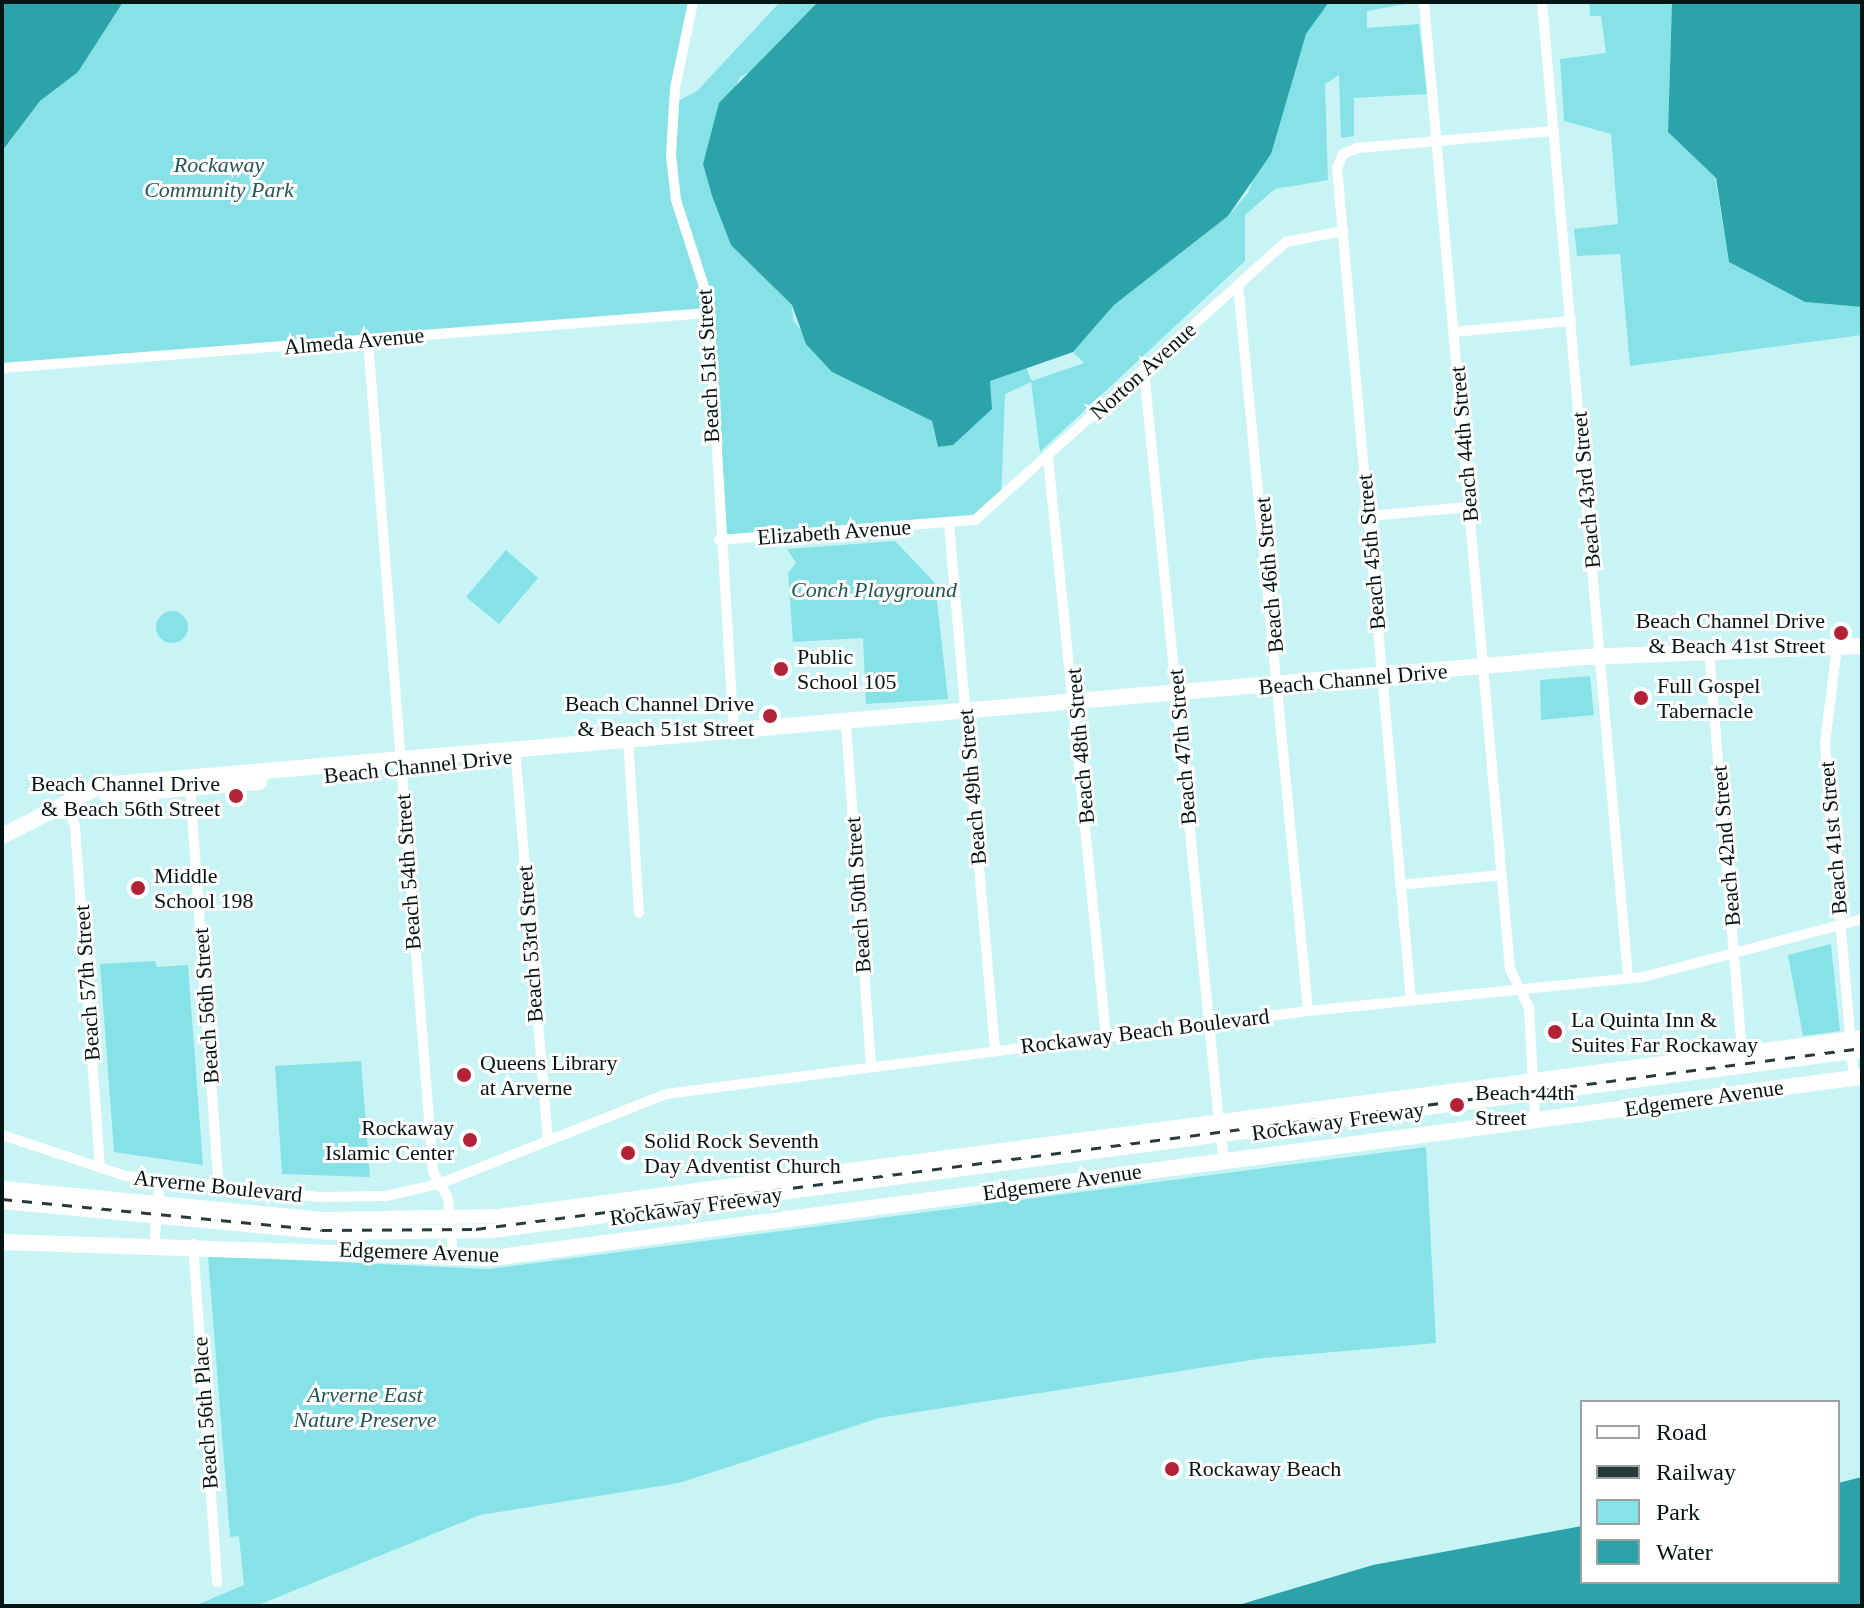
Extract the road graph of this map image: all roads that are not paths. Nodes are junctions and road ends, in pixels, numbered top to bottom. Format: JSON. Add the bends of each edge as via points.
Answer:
{"nodes":[{"id":1,"x":693,"y":2,"type":"edge"},
{"id":2,"x":1424,"y":2,"type":"edge"},
{"id":3,"x":1542,"y":2,"type":"edge"},
{"id":4,"x":1554,"y":131,"type":"junction"},
{"id":5,"x":1436,"y":141,"type":"junction"},
{"id":6,"x":1343,"y":231,"type":"junction"},
{"id":7,"x":1238,"y":285,"type":"junction"},
{"id":8,"x":707,"y":313,"type":"junction"},
{"id":9,"x":1571,"y":321,"type":"junction"},
{"id":10,"x":1454,"y":332,"type":"junction"},
{"id":11,"x":368,"y":340,"type":"junction"},
{"id":12,"x":2,"y":368,"type":"edge"},
{"id":13,"x":1144,"y":371,"type":"junction"},
{"id":14,"x":1048,"y":457,"type":"junction"},
{"id":15,"x":1469,"y":507,"type":"junction"},
{"id":16,"x":1368,"y":516,"type":"junction"},
{"id":17,"x":949,"y":524,"type":"junction"},
{"id":18,"x":719,"y":540,"type":"junction"},
{"id":19,"x":1862,"y":646,"type":"edge"},
{"id":20,"x":1837,"y":647,"type":"junction"},
{"id":21,"x":1709,"y":651,"type":"junction"},
{"id":22,"x":1600,"y":656,"type":"junction"},
{"id":23,"x":1484,"y":667,"type":"junction"},
{"id":24,"x":1381,"y":677,"type":"junction"},
{"id":25,"x":1279,"y":686,"type":"junction"},
{"id":26,"x":1177,"y":695,"type":"junction"},
{"id":27,"x":1076,"y":705,"type":"junction"},
{"id":28,"x":966,"y":715,"type":"junction"},
{"id":29,"x":846,"y":725,"type":"junction"},
{"id":30,"x":734,"y":733,"type":"junction"},
{"id":31,"x":628,"y":742,"type":"junction"},
{"id":32,"x":516,"y":752,"type":"junction"},
{"id":33,"x":399,"y":763,"type":"junction"},
{"id":34,"x":190,"y":783,"type":"junction"},
{"id":35,"x":69,"y":805,"type":"junction"},
{"id":36,"x":2,"y":836,"type":"edge"},
{"id":37,"x":2,"y":846,"type":"edge"},
{"id":38,"x":1502,"y":875,"type":"junction"},
{"id":39,"x":1400,"y":885,"type":"junction"},
{"id":40,"x":639,"y":913,"type":"dead end"},
{"id":41,"x":1862,"y":919,"type":"edge"},
{"id":42,"x":1841,"y":924,"type":"junction"},
{"id":43,"x":1735,"y":953,"type":"junction"},
{"id":44,"x":1628,"y":978,"type":"junction"},
{"id":45,"x":1520,"y":989,"type":"junction"},
{"id":46,"x":1411,"y":1000,"type":"junction"},
{"id":47,"x":1308,"y":1011,"type":"junction"},
{"id":48,"x":1207,"y":1023,"type":"junction"},
{"id":49,"x":1106,"y":1036,"type":"junction"},
{"id":50,"x":1741,"y":1040,"type":"dead end"},
{"id":51,"x":1857,"y":1045,"type":"edge"},
{"id":52,"x":995,"y":1050,"type":"junction"},
{"id":53,"x":871,"y":1066,"type":"junction"},
{"id":54,"x":1858,"y":1077,"type":"edge"},
{"id":55,"x":1534,"y":1088,"type":"junction"},
{"id":56,"x":1535,"y":1120,"type":"junction"},
{"id":57,"x":1220,"y":1130,"type":"junction"},
{"id":58,"x":2,"y":1135,"type":"edge"},
{"id":59,"x":548,"y":1139,"type":"junction"},
{"id":60,"x":1224,"y":1161,"type":"junction"},
{"id":61,"x":100,"y":1168,"type":"junction"},
{"id":62,"x":160,"y":1180,"type":"junction"},
{"id":63,"x":439,"y":1184,"type":"junction"},
{"id":64,"x":219,"y":1187,"type":"junction"},
{"id":65,"x":2,"y":1188,"type":"edge"},
{"id":66,"x":2,"y":1202,"type":"edge"},
{"id":67,"x":157,"y":1210,"type":"junction"},
{"id":68,"x":451,"y":1226,"type":"junction"},
{"id":69,"x":2,"y":1242,"type":"edge"},
{"id":70,"x":193,"y":1243,"type":"junction"},
{"id":71,"x":154,"y":1246,"type":"junction"},
{"id":72,"x":453,"y":1256,"type":"junction"},
{"id":73,"x":217,"y":1582,"type":"dead end"}],
"edges":[{"from":1,"to":8,"type":"street","name":"Beach 51st Street","via":[[675,88],[671,155]]},
{"from":2,"to":5,"type":"street","name":"Beach 44th Street"},
{"from":3,"to":4,"type":"street","name":"Beach 43rd Street"},
{"from":4,"to":5,"type":"street"},
{"from":4,"to":9,"type":"street","name":"Beach 43rd Street"},
{"from":5,"to":6,"type":"street","name":"Beach 45th Street","via":[[1343,154],[1337,177]]},
{"from":5,"to":10,"type":"street","name":"Beach 44th Street"},
{"from":6,"to":7,"type":"street","name":"Norton Avenue","via":[[1294,237]]},
{"from":6,"to":16,"type":"street","name":"Beach 45th Street"},
{"from":7,"to":13,"type":"street","name":"Norton Avenue"},
{"from":7,"to":25,"type":"street","name":"Beach 46th Street"},
{"from":8,"to":11,"type":"street","name":"Almeda Avenue"},
{"from":8,"to":18,"type":"street","name":"Beach 51st Street"},
{"from":9,"to":10,"type":"street"},
{"from":9,"to":22,"type":"street","name":"Beach 43rd Street"},
{"from":10,"to":15,"type":"street","name":"Beach 44th Street"},
{"from":11,"to":12,"type":"street","name":"Almeda Avenue"},
{"from":11,"to":33,"type":"street","name":"Beach 54th Street"},
{"from":13,"to":14,"type":"street","name":"Norton Avenue"},
{"from":13,"to":26,"type":"street","name":"Beach 47th Street"},
{"from":14,"to":17,"type":"street","name":"Norton Avenue","via":[[984,516]]},
{"from":14,"to":27,"type":"street","name":"Beach 48th Street"},
{"from":15,"to":16,"type":"street"},
{"from":15,"to":23,"type":"street","name":"Beach 44th Street"},
{"from":16,"to":24,"type":"street","name":"Beach 45th Street"},
{"from":17,"to":18,"type":"street","name":"Elizabeth Avenue"},
{"from":17,"to":28,"type":"street","name":"Beach 49th Street"},
{"from":18,"to":30,"type":"street","name":"Beach 51st Street"},
{"from":19,"to":20,"type":"main road","name":"Beach Channel Drive"},
{"from":20,"to":21,"type":"main road","name":"Beach Channel Drive"},
{"from":20,"to":42,"type":"street","name":"Beach 41st Street","via":[[1825,737]]},
{"from":21,"to":22,"type":"main road","name":"Beach Channel Drive"},
{"from":21,"to":43,"type":"street","name":"Beach 42nd Street"},
{"from":22,"to":23,"type":"main road","name":"Beach Channel Drive"},
{"from":22,"to":44,"type":"street","name":"Beach 43rd Street"},
{"from":23,"to":24,"type":"main road","name":"Beach Channel Drive"},
{"from":23,"to":38,"type":"street","name":"Beach 44th Street"},
{"from":24,"to":25,"type":"main road","name":"Beach Channel Drive"},
{"from":24,"to":39,"type":"street","name":"Beach 45th Street"},
{"from":25,"to":26,"type":"main road","name":"Beach Channel Drive"},
{"from":25,"to":47,"type":"street","name":"Beach 46th Street"},
{"from":26,"to":27,"type":"main road","name":"Beach Channel Drive"},
{"from":26,"to":48,"type":"street","name":"Beach 47th Street"},
{"from":27,"to":28,"type":"main road","name":"Beach Channel Drive"},
{"from":27,"to":49,"type":"street","name":"Beach 48th Street"},
{"from":28,"to":29,"type":"main road","name":"Beach Channel Drive"},
{"from":28,"to":52,"type":"street","name":"Beach 49th Street"},
{"from":29,"to":30,"type":"main road","name":"Beach Channel Drive"},
{"from":29,"to":53,"type":"street","name":"Beach 50th Street"},
{"from":30,"to":31,"type":"main road","name":"Beach Channel Drive"},
{"from":31,"to":32,"type":"main road","name":"Beach Channel Drive"},
{"from":31,"to":40,"type":"street"},
{"from":32,"to":33,"type":"main road","name":"Beach Channel Drive"},
{"from":32,"to":59,"type":"street","name":"Beach 53rd Street"},
{"from":33,"to":34,"type":"main road","name":"Beach Channel Drive"},
{"from":33,"to":63,"type":"street","name":"Beach 54th Street","via":[[433,1172]]},
{"from":34,"to":35,"type":"main road","name":"Beach Channel Drive","via":[[102,785]]},
{"from":34,"to":64,"type":"street","name":"Beach 56th Street"},
{"from":35,"to":36,"type":"main road","name":"Beach Channel Drive"},
{"from":35,"to":37,"type":"main road","name":"Beach Channel Drive"},
{"from":35,"to":61,"type":"street","name":"Beach 57th Street"},
{"from":38,"to":39,"type":"street"},
{"from":38,"to":45,"type":"street","name":"Beach 44th Street","via":[[1510,969]]},
{"from":39,"to":46,"type":"street","name":"Beach 45th Street"},
{"from":41,"to":42,"type":"street","name":"Rockaway Beach Boulevard"},
{"from":42,"to":43,"type":"street","name":"Rockaway Beach Boulevard"},
{"from":42,"to":51,"type":"street","name":"Beach 41st Street"},
{"from":43,"to":44,"type":"street","name":"Rockaway Beach Boulevard"},
{"from":43,"to":50,"type":"street","name":"Beach 42nd Street"},
{"from":44,"to":45,"type":"street","name":"Rockaway Beach Boulevard"},
{"from":45,"to":46,"type":"street","name":"Rockaway Beach Boulevard"},
{"from":45,"to":55,"type":"street","name":"Beach 44th Street","via":[[1529,1008]]},
{"from":46,"to":47,"type":"street","name":"Rockaway Beach Boulevard"},
{"from":47,"to":48,"type":"street","name":"Rockaway Beach Boulevard"},
{"from":48,"to":49,"type":"street","name":"Rockaway Beach Boulevard"},
{"from":48,"to":57,"type":"street","name":"Beach 47th Street"},
{"from":49,"to":52,"type":"street","name":"Rockaway Beach Boulevard"},
{"from":51,"to":54,"type":"street","name":"Beach 41st Street"},
{"from":51,"to":55,"type":"street","name":"Rockaway Freeway"},
{"from":52,"to":53,"type":"street","name":"Rockaway Beach Boulevard"},
{"from":53,"to":59,"type":"street","name":"Rockaway Beach Boulevard","via":[[659,1095]]},
{"from":54,"to":56,"type":"main road","name":"Edgemere Avenue"},
{"from":55,"to":56,"type":"street","name":"Beach 44th Street"},
{"from":55,"to":57,"type":"street","name":"Rockaway Freeway"},
{"from":56,"to":60,"type":"main road","name":"Edgemere Avenue"},
{"from":57,"to":60,"type":"street","name":"Beach 47th Street"},
{"from":57,"to":68,"type":"street","name":"Rockaway Freeway"},
{"from":58,"to":61,"type":"street","name":"Arverne Boulevard"},
{"from":59,"to":63,"type":"street","name":"Rockaway Beach Boulevard"},
{"from":60,"to":72,"type":"main road","name":"Edgemere Avenue","via":[[498,1257]]},
{"from":61,"to":62,"type":"street","name":"Arverne Boulevard"},
{"from":62,"to":64,"type":"street","name":"Arverne Boulevard"},
{"from":62,"to":67,"type":"street"},
{"from":63,"to":64,"type":"street","name":"Arverne Boulevard","via":[[352,1198]]},
{"from":63,"to":68,"type":"street","name":"Beach 54th Street"},
{"from":65,"to":67,"type":"street","name":"Rockaway Freeway"},
{"from":66,"to":67,"type":"street","name":"Rockaway Freeway"},
{"from":67,"to":68,"type":"street","name":"Rockaway Freeway","via":[[327,1233]]},
{"from":67,"to":71,"type":"street"},
{"from":68,"to":72,"type":"street","name":"Beach 54th Street"},
{"from":69,"to":71,"type":"main road"},
{"from":70,"to":71,"type":"main road"},
{"from":70,"to":72,"type":"main road","name":"Edgemere Avenue"},
{"from":70,"to":73,"type":"street","name":"Beach 56th Place"}]}
